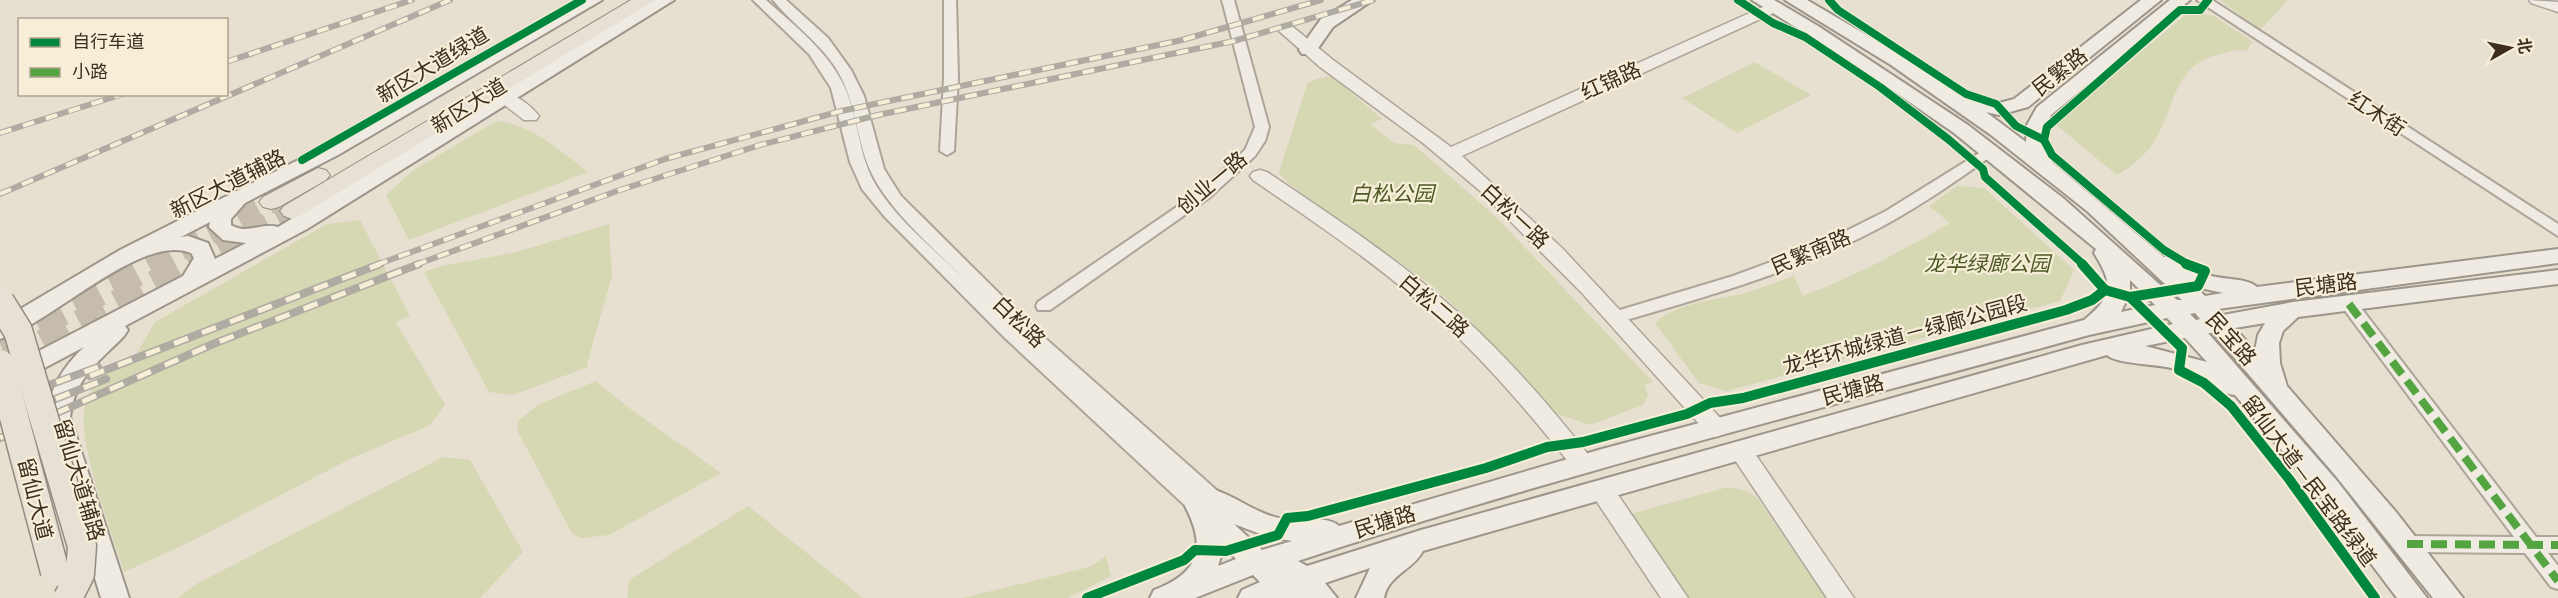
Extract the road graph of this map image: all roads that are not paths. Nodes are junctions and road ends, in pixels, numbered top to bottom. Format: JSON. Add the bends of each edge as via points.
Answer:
{"nodes":[{"id":1,"x":593,"y":0,"type":"edge"},
{"id":2,"x":612,"y":0,"type":"edge"},
{"id":3,"x":645,"y":0,"type":"edge"},
{"id":4,"x":665,"y":0,"type":"edge"},
{"id":5,"x":759,"y":0,"type":"edge"},
{"id":6,"x":779,"y":0,"type":"edge"},
{"id":7,"x":950,"y":0,"type":"edge"},
{"id":8,"x":1228,"y":0,"type":"edge"},
{"id":9,"x":1340,"y":0,"type":"edge"},
{"id":10,"x":1364,"y":0,"type":"edge"},
{"id":11,"x":1794,"y":0,"type":"edge"},
{"id":12,"x":2152,"y":0,"type":"edge"},
{"id":13,"x":2181,"y":0,"type":"edge"},
{"id":14,"x":2202,"y":0,"type":"edge"},
{"id":15,"x":2537,"y":0,"type":"edge"},
{"id":16,"x":2552,"y":0,"type":"edge"},
{"id":17,"x":2558,"y":2,"type":"edge"},
{"id":18,"x":1768,"y":3,"type":"edge"},
{"id":19,"x":2558,"y":7,"type":"edge"},
{"id":20,"x":1287,"y":31,"type":"dead end"},
{"id":21,"x":1305,"y":47,"type":"junction"},
{"id":22,"x":508,"y":99,"type":"junction"},
{"id":23,"x":1955,"y":100,"type":"junction"},
{"id":24,"x":530,"y":116,"type":"dead end"},
{"id":25,"x":947,"y":151,"type":"dead end"},
{"id":26,"x":1989,"y":151,"type":"junction"},
{"id":27,"x":1449,"y":155,"type":"junction"},
{"id":28,"x":2046,"y":169,"type":"junction"},
{"id":29,"x":1260,"y":176,"type":"dead end"},
{"id":30,"x":252,"y":192,"type":"junction"},
{"id":31,"x":271,"y":202,"type":"tunnel mouth"},
{"id":32,"x":296,"y":218,"type":"junction"},
{"id":33,"x":2085,"y":229,"type":"junction"},
{"id":34,"x":2134,"y":243,"type":"junction"},
{"id":35,"x":2556,"y":248,"type":"edge"},
{"id":36,"x":129,"y":255,"type":"junction"},
{"id":37,"x":189,"y":284,"type":"junction"},
{"id":38,"x":2274,"y":292,"type":"junction"},
{"id":39,"x":0,"y":302,"type":"edge"},
{"id":40,"x":2200,"y":304,"type":"junction"},
{"id":41,"x":2349,"y":304,"type":"junction"},
{"id":42,"x":1044,"y":306,"type":"dead end"},
{"id":43,"x":2172,"y":309,"type":"junction"},
{"id":44,"x":2293,"y":310,"type":"junction"},
{"id":45,"x":130,"y":315,"type":"junction"},
{"id":46,"x":1616,"y":317,"type":"junction"},
{"id":47,"x":2218,"y":324,"type":"junction"},
{"id":48,"x":2089,"y":327,"type":"junction"},
{"id":49,"x":2191,"y":329,"type":"junction"},
{"id":50,"x":0,"y":331,"type":"edge"},
{"id":51,"x":2082,"y":353,"type":"junction"},
{"id":52,"x":0,"y":364,"type":"edge"},
{"id":53,"x":0,"y":381,"type":"edge"},
{"id":54,"x":2283,"y":398,"type":"junction"},
{"id":55,"x":2257,"y":405,"type":"junction"},
{"id":56,"x":1716,"y":428,"type":"junction"},
{"id":57,"x":1741,"y":451,"type":"junction"},
{"id":58,"x":1583,"y":464,"type":"junction"},
{"id":59,"x":1601,"y":490,"type":"junction"},
{"id":60,"x":1207,"y":503,"type":"junction"},
{"id":61,"x":1380,"y":523,"type":"junction"},
{"id":62,"x":1421,"y":541,"type":"junction"},
{"id":63,"x":2407,"y":544,"type":"junction"},
{"id":64,"x":2530,"y":545,"type":"junction"},
{"id":65,"x":2558,"y":545,"type":"edge"},
{"id":66,"x":1268,"y":559,"type":"junction"},
{"id":67,"x":2558,"y":581,"type":"edge"},
{"id":68,"x":1293,"y":587,"type":"edge"},
{"id":69,"x":62,"y":590,"type":"edge"},
{"id":70,"x":1170,"y":596,"type":"edge"},
{"id":71,"x":115,"y":598,"type":"edge"},
{"id":72,"x":1252,"y":598,"type":"edge"},
{"id":73,"x":1323,"y":598,"type":"edge"},
{"id":74,"x":1370,"y":598,"type":"edge"},
{"id":75,"x":1675,"y":598,"type":"edge"},
{"id":76,"x":1841,"y":598,"type":"edge"},
{"id":77,"x":2413,"y":598,"type":"edge"},
{"id":78,"x":2449,"y":598,"type":"edge"}],
"edges":[{"from":1,"to":30,"type":"main road","name":"新区大道辅路","via":[[412,106]]},
{"from":2,"to":31,"type":"main road","name":"新区大道","via":[[399,130]]},
{"from":3,"to":32,"type":"main road","name":"新区大道"},
{"from":4,"to":22,"type":"main road"},
{"from":5,"to":60,"type":"street","name":"白松路","via":[[814,51],[838,88],[857,162],[870,189],[889,213],[1010,333]]},
{"from":6,"to":60,"type":"street","name":"白松路","via":[[823,41],[844,70],[857,96],[877,169],[895,199],[1026,331]]},
{"from":7,"to":25,"type":"street"},
{"from":8,"to":42,"type":"street","name":"创业一路","via":[[1262,127],[1258,141],[1239,166],[1205,194]]},
{"from":9,"to":21,"type":"main road","via":[[1313,26]]},
{"from":10,"to":21,"type":"main road","via":[[1327,23]]},
{"from":11,"to":23,"type":"main road","name":"民宝路"},
{"from":12,"to":23,"type":"main road","name":"民繁路","via":[[2018,104],[1992,109]]},
{"from":13,"to":28,"type":"main road","name":"民繁路","via":[[2044,111],[2034,136]]},
{"from":14,"to":35,"type":"street","name":"红木街"},
{"from":15,"to":19,"type":"street"},
{"from":16,"to":17,"type":"street"},
{"from":18,"to":26,"type":"main road","name":"民宝路","via":[[1899,85]]},
{"from":18,"to":27,"type":"street","name":"红锦路"},
{"from":20,"to":21,"type":"street","name":"白松一路"},
{"from":21,"to":27,"type":"street","name":"白松一路"},
{"from":22,"to":24,"type":"street"},
{"from":22,"to":32,"type":"main road"},
{"from":23,"to":28,"type":"main road","name":"民宝路"},
{"from":26,"to":33,"type":"main road","name":"民宝路"},
{"from":26,"to":46,"type":"street","name":"民繁南路","via":[[1881,220],[1810,254],[1723,286]]},
{"from":27,"to":46,"type":"street","name":"白松一路"},
{"from":28,"to":34,"type":"main road","name":"民宝路"},
{"from":29,"to":58,"type":"street","name":"白松二路","via":[[1381,261],[1442,311],[1514,381]]},
{"from":30,"to":32,"type":"main road","via":[[221,217],[220,227],[225,233],[253,236]]},
{"from":30,"to":36,"type":"main road","name":"新区大道辅路"},
{"from":32,"to":37,"type":"main road"},
{"from":33,"to":43,"type":"main road","name":"民宝路"},
{"from":33,"to":48,"type":"main road","via":[[2112,262],[2120,284],[2111,310]]},
{"from":34,"to":38,"type":"main road","via":[[2205,282],[2230,289]]},
{"from":34,"to":40,"type":"main road","name":"民宝路"},
{"from":35,"to":38,"type":"main road","name":"民塘路"},
{"from":35,"to":41,"type":"main road","name":"民塘路"},
{"from":36,"to":37,"type":"main road","via":[[172,243],[200,248],[205,258]]},
{"from":36,"to":50,"type":"main road","name":"新区大道辅路"},
{"from":37,"to":45,"type":"main road"},
{"from":38,"to":40,"type":"main road","name":"民塘路"},
{"from":39,"to":69,"type":"main road","bridge":true,"via":[[18,331],[82,546],[80,574]]},
{"from":40,"to":43,"type":"main road","name":"民塘路"},
{"from":40,"to":47,"type":"main road","name":"民宝路"},
{"from":41,"to":44,"type":"main road","name":"民塘路"},
{"from":41,"to":64,"type":"street"},
{"from":43,"to":48,"type":"main road","name":"民塘路"},
{"from":43,"to":49,"type":"main road","name":"民宝路"},
{"from":44,"to":47,"type":"main road","name":"民塘路"},
{"from":44,"to":54,"type":"main road","via":[[2277,321],[2267,346],[2271,375]]},
{"from":45,"to":53,"type":"main road"},
{"from":45,"to":71,"type":"main road","name":"留仙大道辅路","via":[[86,358],[59,398],[58,417]]},
{"from":46,"to":56,"type":"street","name":"白松一路"},
{"from":47,"to":49,"type":"main road","name":"民塘路"},
{"from":47,"to":54,"type":"main road","name":"民宝路"},
{"from":48,"to":56,"type":"main road","name":"民塘路"},
{"from":49,"to":51,"type":"main road","name":"民塘路"},
{"from":49,"to":55,"type":"main road","name":"民宝路"},
{"from":51,"to":55,"type":"main road","via":[[2146,354],[2173,360],[2227,382]]},
{"from":51,"to":57,"type":"main road","name":"民塘路"},
{"from":52,"to":69,"type":"main road","name":"留仙大道","bridge":true},
{"from":54,"to":63,"type":"main road","name":"民宝路"},
{"from":55,"to":77,"type":"main road","name":"民宝路","via":[[2346,510]]},
{"from":56,"to":58,"type":"main road","name":"民塘路"},
{"from":57,"to":59,"type":"main road","name":"民塘路"},
{"from":57,"to":76,"type":"street"},
{"from":58,"to":61,"type":"main road","name":"民塘路"},
{"from":59,"to":62,"type":"main road","name":"民塘路"},
{"from":59,"to":75,"type":"street"},
{"from":60,"to":61,"type":"main road","via":[[1280,530],[1314,532]]},
{"from":60,"to":66,"type":"main road","name":"白松路"},
{"from":60,"to":70,"type":"main road","via":[[1210,553],[1197,578]]},
{"from":61,"to":66,"type":"main road","name":"民塘路"},
{"from":62,"to":68,"type":"main road","name":"民塘路"},
{"from":62,"to":74,"type":"main road","via":[[1384,570]]},
{"from":63,"to":64,"type":"street"},
{"from":63,"to":78,"type":"main road","name":"民宝路"},
{"from":64,"to":65,"type":"street"},
{"from":64,"to":67,"type":"street"},
{"from":66,"to":68,"type":"main road","name":"白松路"},
{"from":66,"to":70,"type":"main road","name":"民塘路"},
{"from":68,"to":72,"type":"main road","name":"民塘路"},
{"from":68,"to":73,"type":"main road","name":"白松路"}]}
